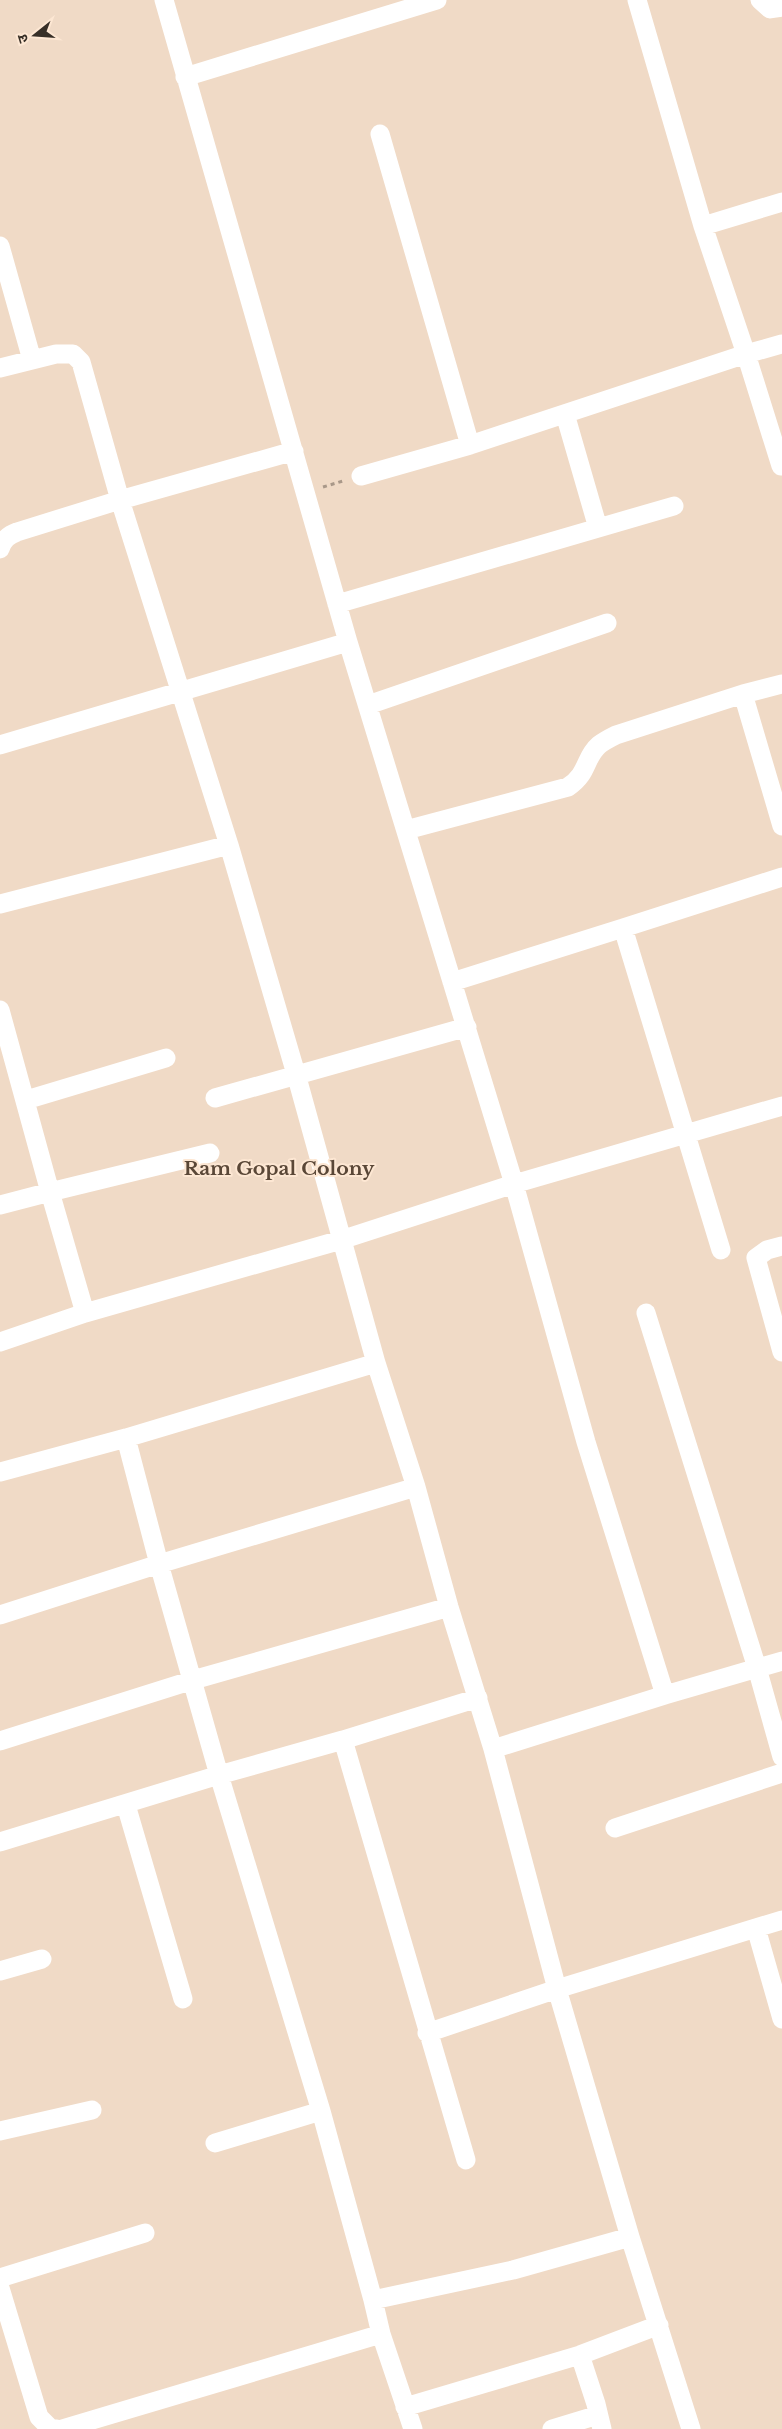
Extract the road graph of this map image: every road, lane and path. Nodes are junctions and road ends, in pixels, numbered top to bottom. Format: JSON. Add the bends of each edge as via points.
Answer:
{"nodes":[{"id":1,"x":164,"y":0,"type":"edge"},
{"id":2,"x":437,"y":0,"type":"edge"},
{"id":3,"x":637,"y":0,"type":"edge"},
{"id":4,"x":760,"y":0,"type":"edge"},
{"id":5,"x":782,"y":7,"type":"edge"},
{"id":6,"x":185,"y":77,"type":"junction"},
{"id":7,"x":380,"y":134,"type":"dead end"},
{"id":8,"x":782,"y":202,"type":"edge"},
{"id":9,"x":703,"y":226,"type":"junction"},
{"id":10,"x":0,"y":246,"type":"edge"},
{"id":11,"x":782,"y":344,"type":"edge"},
{"id":12,"x":746,"y":354,"type":"junction"},
{"id":13,"x":32,"y":360,"type":"junction"},
{"id":14,"x":0,"y":368,"type":"edge"},
{"id":15,"x":565,"y":414,"type":"junction"},
{"id":16,"x":470,"y":445,"type":"junction"},
{"id":17,"x":294,"y":451,"type":"junction"},
{"id":18,"x":781,"y":466,"type":"edge"},
{"id":19,"x":361,"y":476,"type":"joint"},
{"id":20,"x":305,"y":492,"type":"junction"},
{"id":21,"x":120,"y":500,"type":"junction"},
{"id":22,"x":674,"y":506,"type":"dead end"},
{"id":23,"x":598,"y":528,"type":"junction"},
{"id":24,"x":0,"y":548,"type":"edge"},
{"id":25,"x":337,"y":604,"type":"junction"},
{"id":26,"x":607,"y":624,"type":"dead end"},
{"id":27,"x":348,"y":642,"type":"junction"},
{"id":28,"x":782,"y":684,"type":"edge"},
{"id":29,"x":181,"y":692,"type":"junction"},
{"id":30,"x":743,"y":694,"type":"junction"},
{"id":31,"x":368,"y":705,"type":"junction"},
{"id":32,"x":0,"y":745,"type":"edge"},
{"id":33,"x":782,"y":826,"type":"edge"},
{"id":34,"x":406,"y":830,"type":"junction"},
{"id":35,"x":229,"y":845,"type":"junction"},
{"id":36,"x":782,"y":877,"type":"edge"},
{"id":37,"x":0,"y":904,"type":"edge"},
{"id":38,"x":623,"y":928,"type":"junction"},
{"id":39,"x":452,"y":982,"type":"junction"},
{"id":40,"x":0,"y":1010,"type":"edge"},
{"id":41,"x":467,"y":1027,"type":"junction"},
{"id":42,"x":7,"y":1055,"type":"edge"},
{"id":43,"x":166,"y":1058,"type":"dead end"},
{"id":44,"x":296,"y":1074,"type":"junction"},
{"id":45,"x":215,"y":1098,"type":"dead end"},
{"id":46,"x":26,"y":1100,"type":"junction"},
{"id":47,"x":782,"y":1106,"type":"edge"},
{"id":48,"x":685,"y":1135,"type":"junction"},
{"id":49,"x":210,"y":1153,"type":"dead end"},
{"id":50,"x":514,"y":1184,"type":"junction"},
{"id":51,"x":50,"y":1192,"type":"junction"},
{"id":52,"x":0,"y":1205,"type":"edge"},
{"id":53,"x":341,"y":1240,"type":"junction"},
{"id":54,"x":782,"y":1246,"type":"edge"},
{"id":55,"x":721,"y":1250,"type":"dead end"},
{"id":56,"x":85,"y":1313,"type":"junction"},
{"id":57,"x":646,"y":1313,"type":"dead end"},
{"id":58,"x":0,"y":1342,"type":"edge"},
{"id":59,"x":782,"y":1352,"type":"edge"},
{"id":60,"x":376,"y":1363,"type":"junction"},
{"id":61,"x":126,"y":1438,"type":"junction"},
{"id":62,"x":0,"y":1472,"type":"edge"},
{"id":63,"x":416,"y":1487,"type":"junction"},
{"id":64,"x":159,"y":1564,"type":"junction"},
{"id":65,"x":448,"y":1607,"type":"junction"},
{"id":66,"x":0,"y":1615,"type":"edge"},
{"id":67,"x":782,"y":1661,"type":"edge"},
{"id":68,"x":757,"y":1668,"type":"junction"},
{"id":69,"x":193,"y":1680,"type":"junction"},
{"id":70,"x":665,"y":1695,"type":"junction"},
{"id":71,"x":478,"y":1698,"type":"junction"},
{"id":72,"x":343,"y":1740,"type":"junction"},
{"id":73,"x":0,"y":1741,"type":"edge"},
{"id":74,"x":493,"y":1749,"type":"junction"},
{"id":75,"x":782,"y":1757,"type":"edge"},
{"id":76,"x":782,"y":1774,"type":"edge"},
{"id":77,"x":219,"y":1775,"type":"junction"},
{"id":78,"x":126,"y":1805,"type":"junction"},
{"id":79,"x":615,"y":1828,"type":"dead end"},
{"id":80,"x":0,"y":1842,"type":"edge"},
{"id":81,"x":782,"y":1920,"type":"edge"},
{"id":82,"x":756,"y":1928,"type":"junction"},
{"id":83,"x":42,"y":1958,"type":"dead end"},
{"id":84,"x":0,"y":1971,"type":"edge"},
{"id":85,"x":557,"y":1989,"type":"junction"},
{"id":86,"x":183,"y":1999,"type":"dead end"},
{"id":87,"x":782,"y":2018,"type":"edge"},
{"id":88,"x":427,"y":2033,"type":"junction"},
{"id":89,"x":92,"y":2110,"type":"dead end"},
{"id":90,"x":321,"y":2111,"type":"junction"},
{"id":91,"x":0,"y":2131,"type":"edge"},
{"id":92,"x":215,"y":2143,"type":"dead end"},
{"id":93,"x":466,"y":2160,"type":"dead end"},
{"id":94,"x":145,"y":2233,"type":"dead end"},
{"id":95,"x":630,"y":2237,"type":"junction"},
{"id":96,"x":0,"y":2278,"type":"edge"},
{"id":97,"x":0,"y":2288,"type":"edge"},
{"id":98,"x":373,"y":2300,"type":"junction"},
{"id":99,"x":659,"y":2325,"type":"junction"},
{"id":100,"x":381,"y":2334,"type":"junction"},
{"id":101,"x":580,"y":2354,"type":"junction"},
{"id":102,"x":405,"y":2407,"type":"junction"},
{"id":103,"x":600,"y":2422,"type":"edge"},
{"id":104,"x":57,"y":2429,"type":"edge"},
{"id":105,"x":62,"y":2429,"type":"edge"},
{"id":106,"x":413,"y":2429,"type":"edge"},
{"id":107,"x":552,"y":2429,"type":"edge"},
{"id":108,"x":691,"y":2429,"type":"edge"}],
"edges":[{"from":1,"to":6,"type":"street"},
{"from":2,"to":6,"type":"street"},
{"from":3,"to":9,"type":"street"},
{"from":4,"to":5,"type":"street","via":[[770,9]]},
{"from":6,"to":17,"type":"street"},
{"from":7,"to":16,"type":"street"},
{"from":8,"to":9,"type":"street"},
{"from":9,"to":12,"type":"street"},
{"from":10,"to":13,"type":"street"},
{"from":11,"to":12,"type":"street"},
{"from":12,"to":15,"type":"street"},
{"from":12,"to":18,"type":"street"},
{"from":13,"to":14,"type":"street"},
{"from":13,"to":21,"type":"street","via":[[73,354],[81,362]]},
{"from":15,"to":16,"type":"street"},
{"from":15,"to":23,"type":"street"},
{"from":16,"to":19,"type":"street"},
{"from":17,"to":20,"type":"street"},
{"from":17,"to":21,"type":"street"},
{"from":19,"to":20,"type":"path"},
{"from":20,"to":25,"type":"street"},
{"from":21,"to":24,"type":"street","via":[[9,535]]},
{"from":21,"to":29,"type":"street"},
{"from":22,"to":23,"type":"street"},
{"from":23,"to":25,"type":"street"},
{"from":25,"to":27,"type":"street"},
{"from":26,"to":31,"type":"street"},
{"from":27,"to":29,"type":"street"},
{"from":27,"to":31,"type":"street"},
{"from":28,"to":30,"type":"street"},
{"from":29,"to":32,"type":"street"},
{"from":29,"to":35,"type":"street"},
{"from":30,"to":33,"type":"street"},
{"from":30,"to":34,"type":"street","via":[[611,738],[597,746],[585,770],[568,787]]},
{"from":31,"to":34,"type":"street"},
{"from":34,"to":39,"type":"street"},
{"from":35,"to":37,"type":"street"},
{"from":35,"to":44,"type":"street"},
{"from":36,"to":38,"type":"street"},
{"from":38,"to":39,"type":"street"},
{"from":38,"to":48,"type":"street"},
{"from":39,"to":41,"type":"street"},
{"from":40,"to":42,"type":"street"},
{"from":41,"to":44,"type":"street"},
{"from":41,"to":50,"type":"street"},
{"from":42,"to":46,"type":"street"},
{"from":43,"to":46,"type":"street"},
{"from":44,"to":45,"type":"street"},
{"from":44,"to":53,"type":"street"},
{"from":46,"to":51,"type":"street"},
{"from":47,"to":48,"type":"street"},
{"from":48,"to":50,"type":"street"},
{"from":48,"to":55,"type":"street"},
{"from":49,"to":51,"type":"street"},
{"from":50,"to":53,"type":"street"},
{"from":50,"to":70,"type":"street","via":[[586,1442]]},
{"from":51,"to":52,"type":"street"},
{"from":51,"to":56,"type":"street"},
{"from":53,"to":56,"type":"street"},
{"from":53,"to":60,"type":"street"},
{"from":54,"to":59,"type":"street","via":[[767,1250],[756,1258]]},
{"from":56,"to":58,"type":"street"},
{"from":57,"to":68,"type":"street"},
{"from":60,"to":61,"type":"street"},
{"from":60,"to":63,"type":"street"},
{"from":61,"to":62,"type":"street"},
{"from":61,"to":64,"type":"street"},
{"from":63,"to":64,"type":"street"},
{"from":63,"to":65,"type":"street"},
{"from":64,"to":66,"type":"street"},
{"from":64,"to":69,"type":"street"},
{"from":65,"to":69,"type":"street"},
{"from":65,"to":71,"type":"street"},
{"from":67,"to":68,"type":"street"},
{"from":68,"to":70,"type":"street"},
{"from":68,"to":75,"type":"street"},
{"from":69,"to":73,"type":"street"},
{"from":69,"to":77,"type":"street"},
{"from":70,"to":74,"type":"street"},
{"from":71,"to":72,"type":"street"},
{"from":71,"to":74,"type":"street"},
{"from":72,"to":77,"type":"street"},
{"from":72,"to":88,"type":"street"},
{"from":74,"to":85,"type":"street"},
{"from":76,"to":79,"type":"street"},
{"from":77,"to":78,"type":"street"},
{"from":77,"to":90,"type":"street"},
{"from":78,"to":80,"type":"street"},
{"from":78,"to":86,"type":"street"},
{"from":81,"to":82,"type":"street"},
{"from":82,"to":85,"type":"street"},
{"from":82,"to":87,"type":"street"},
{"from":83,"to":84,"type":"street"},
{"from":85,"to":88,"type":"street"},
{"from":85,"to":95,"type":"street"},
{"from":88,"to":93,"type":"street"},
{"from":89,"to":91,"type":"street"},
{"from":90,"to":92,"type":"street"},
{"from":90,"to":98,"type":"street"},
{"from":94,"to":96,"type":"street"},
{"from":95,"to":98,"type":"street","via":[[513,2270]]},
{"from":95,"to":99,"type":"street"},
{"from":97,"to":104,"type":"street","via":[[39,2417],[51,2429]]},
{"from":98,"to":100,"type":"street"},
{"from":99,"to":101,"type":"street"},
{"from":99,"to":108,"type":"street"},
{"from":100,"to":102,"type":"street"},
{"from":100,"to":105,"type":"street"},
{"from":101,"to":102,"type":"street"},
{"from":101,"to":103,"type":"street"},
{"from":102,"to":106,"type":"street"},
{"from":103,"to":107,"type":"street"}]}
